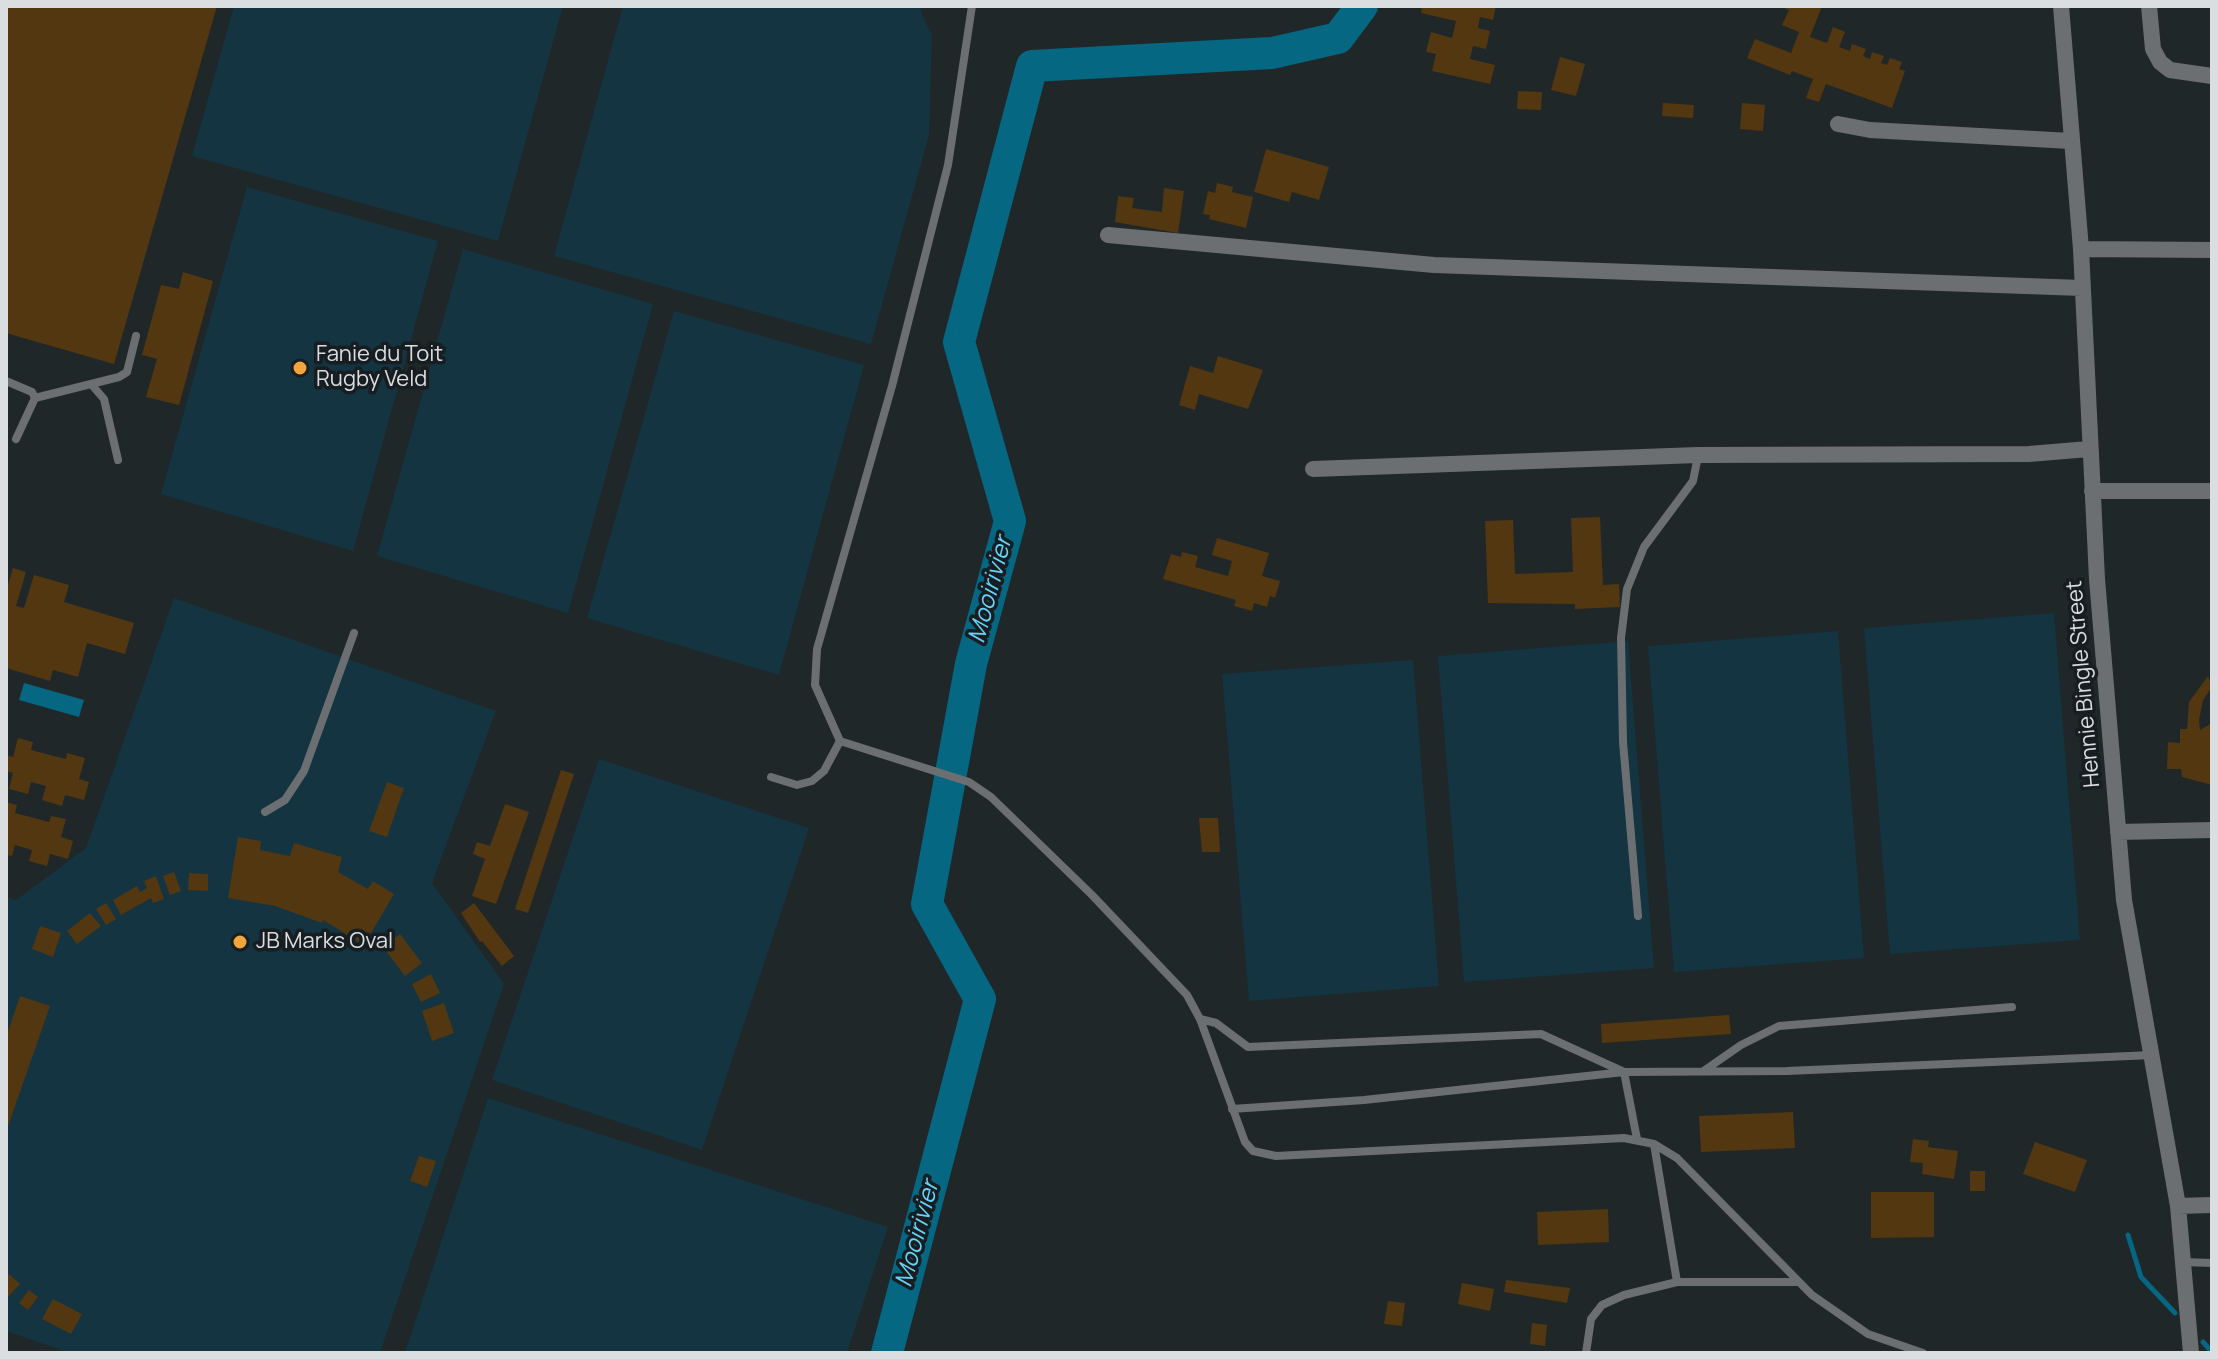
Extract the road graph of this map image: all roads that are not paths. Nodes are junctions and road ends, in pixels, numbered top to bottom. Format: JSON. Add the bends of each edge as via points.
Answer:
{"nodes":[{"id":1,"x":972,"y":6,"type":"edge"},
{"id":2,"x":2061,"y":6,"type":"edge"},
{"id":3,"x":2149,"y":6,"type":"edge"},
{"id":4,"x":2212,"y":76,"type":"edge"},
{"id":5,"x":1838,"y":124,"type":"dead end"},
{"id":6,"x":2071,"y":141,"type":"junction"},
{"id":7,"x":1108,"y":235,"type":"dead end"},
{"id":8,"x":2081,"y":249,"type":"junction"},
{"id":9,"x":2212,"y":250,"type":"edge"},
{"id":10,"x":2082,"y":288,"type":"junction"},
{"id":11,"x":136,"y":336,"type":"dead end"},
{"id":12,"x":6,"y":381,"type":"edge"},
{"id":13,"x":91,"y":384,"type":"junction"},
{"id":14,"x":35,"y":398,"type":"junction"},
{"id":15,"x":16,"y":439,"type":"dead end"},
{"id":16,"x":2089,"y":449,"type":"junction"},
{"id":17,"x":1698,"y":455,"type":"junction"},
{"id":18,"x":118,"y":460,"type":"dead end"},
{"id":19,"x":1313,"y":469,"type":"dead end"},
{"id":20,"x":2092,"y":491,"type":"junction"},
{"id":21,"x":2212,"y":491,"type":"edge"},
{"id":22,"x":354,"y":633,"type":"dead end"},
{"id":23,"x":840,"y":741,"type":"junction"},
{"id":24,"x":771,"y":777,"type":"dead end"},
{"id":25,"x":265,"y":812,"type":"dead end"},
{"id":26,"x":2212,"y":830,"type":"edge"},
{"id":27,"x":2118,"y":832,"type":"junction"},
{"id":28,"x":1638,"y":916,"type":"dead end"},
{"id":29,"x":2012,"y":1007,"type":"dead end"},
{"id":30,"x":1200,"y":1019,"type":"junction"},
{"id":31,"x":2152,"y":1055,"type":"junction"},
{"id":32,"x":1705,"y":1070,"type":"junction"},
{"id":33,"x":1624,"y":1072,"type":"junction"},
{"id":34,"x":1232,"y":1109,"type":"junction"},
{"id":35,"x":1637,"y":1139,"type":"junction"},
{"id":36,"x":1654,"y":1144,"type":"junction"},
{"id":37,"x":2212,"y":1205,"type":"edge"},
{"id":38,"x":2178,"y":1206,"type":"junction"},
{"id":39,"x":2183,"y":1262,"type":"junction"},
{"id":40,"x":2212,"y":1263,"type":"edge"},
{"id":41,"x":1677,"y":1282,"type":"junction"},
{"id":42,"x":1797,"y":1282,"type":"junction"},
{"id":43,"x":1586,"y":1353,"type":"edge"},
{"id":44,"x":1923,"y":1353,"type":"edge"},
{"id":45,"x":2191,"y":1353,"type":"edge"}],
"edges":[{"from":1,"to":23,"type":"lane","via":[[948,165],[817,649],[815,685]]},
{"from":2,"to":6,"type":"street","name":"Hennie Bingle Street"},
{"from":3,"to":4,"type":"street","via":[[2153,49],[2160,62],[2184,73]]},
{"from":5,"to":6,"type":"street"},
{"from":6,"to":8,"type":"street","name":"Hennie Bingle Street"},
{"from":7,"to":10,"type":"street","via":[[1434,265]]},
{"from":8,"to":9,"type":"street"},
{"from":8,"to":10,"type":"street","name":"Hennie Bingle Street"},
{"from":10,"to":16,"type":"street","name":"Hennie Bingle Street"},
{"from":11,"to":13,"type":"lane","via":[[127,372]]},
{"from":12,"to":14,"type":"lane"},
{"from":13,"to":14,"type":"lane"},
{"from":13,"to":18,"type":"lane","via":[[104,399]]},
{"from":14,"to":15,"type":"lane"},
{"from":16,"to":17,"type":"street","via":[[2029,454]]},
{"from":16,"to":20,"type":"street","name":"Hennie Bingle Street"},
{"from":17,"to":19,"type":"street"},
{"from":17,"to":28,"type":"lane","via":[[1693,481],[1644,547],[1627,589],[1621,638],[1623,742]]},
{"from":20,"to":21,"type":"street"},
{"from":20,"to":27,"type":"street","name":"Hennie Bingle Street"},
{"from":22,"to":25,"type":"lane","via":[[304,771],[285,800]]},
{"from":23,"to":24,"type":"lane","via":[[824,771],[812,781],[797,785]]},
{"from":23,"to":30,"type":"lane","via":[[969,782],[991,797],[1162,966]]},
{"from":26,"to":27,"type":"street"},
{"from":27,"to":31,"type":"street","name":"Hennie Bingle Street","via":[[2124,900]]},
{"from":29,"to":32,"type":"lane","via":[[1779,1026]]},
{"from":30,"to":33,"type":"lane","via":[[1216,1023],[1248,1047],[1541,1034]]},
{"from":30,"to":34,"type":"lane"},
{"from":31,"to":32,"type":"lane"},
{"from":31,"to":38,"type":"street","name":"Hennie Bingle Street"},
{"from":32,"to":33,"type":"lane"},
{"from":33,"to":34,"type":"lane"},
{"from":33,"to":35,"type":"lane"},
{"from":34,"to":35,"type":"lane","via":[[1253,1151],[1276,1156]]},
{"from":35,"to":36,"type":"lane"},
{"from":36,"to":41,"type":"lane"},
{"from":36,"to":42,"type":"lane","via":[[1677,1158]]},
{"from":37,"to":38,"type":"street"},
{"from":38,"to":39,"type":"street","name":"Hennie Bingle Street"},
{"from":39,"to":40,"type":"lane"},
{"from":39,"to":45,"type":"street","name":"Hennie Bingle Street"},
{"from":41,"to":42,"type":"lane"},
{"from":41,"to":43,"type":"lane","via":[[1602,1305],[1591,1319]]},
{"from":42,"to":44,"type":"lane","via":[[1850,1324]]}]}
